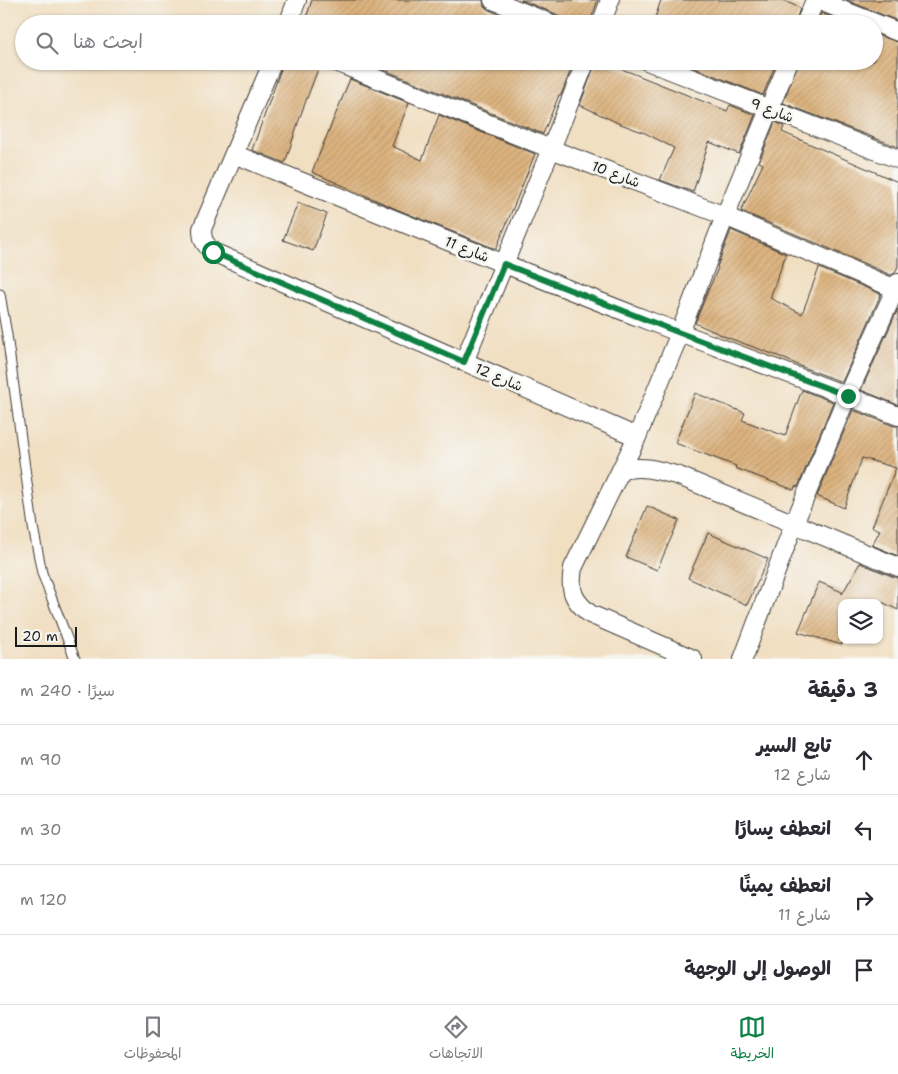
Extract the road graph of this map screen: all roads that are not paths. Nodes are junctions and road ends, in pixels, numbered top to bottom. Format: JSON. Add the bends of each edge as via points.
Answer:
{"nodes":[{"id":1,"x":297,"y":0,"type":"edge"},
{"id":2,"x":493,"y":0,"type":"edge"},
{"id":3,"x":610,"y":0,"type":"edge"},
{"id":4,"x":816,"y":0,"type":"edge"},
{"id":5,"x":291,"y":15,"type":"edge"},
{"id":6,"x":530,"y":15,"type":"edge"},
{"id":7,"x":604,"y":15,"type":"edge"},
{"id":8,"x":809,"y":15,"type":"edge"},
{"id":9,"x":854,"y":15,"type":"edge"},
{"id":10,"x":883,"y":26,"type":"edge"},
{"id":11,"x":898,"y":32,"type":"edge"},
{"id":12,"x":269,"y":70,"type":"edge"},
{"id":13,"x":354,"y":70,"type":"edge"},
{"id":14,"x":582,"y":70,"type":"edge"},
{"id":15,"x":670,"y":70,"type":"edge"},
{"id":16,"x":785,"y":70,"type":"edge"},
{"id":17,"x":769,"y":109,"type":"junction"},
{"id":18,"x":551,"y":149,"type":"junction"},
{"id":19,"x":234,"y":154,"type":"junction"},
{"id":20,"x":898,"y":159,"type":"edge"},
{"id":21,"x":725,"y":216,"type":"junction"},
{"id":22,"x":504,"y":264,"type":"junction"},
{"id":23,"x":897,"y":287,"type":"edge"},
{"id":24,"x":0,"y":294,"type":"edge"},
{"id":25,"x":680,"y":333,"type":"junction"},
{"id":26,"x":464,"y":362,"type":"junction"},
{"id":27,"x":848,"y":396,"type":"junction"},
{"id":28,"x":898,"y":416,"type":"edge"},
{"id":29,"x":637,"y":437,"type":"junction"},
{"id":30,"x":621,"y":470,"type":"junction"},
{"id":31,"x":794,"y":524,"type":"junction"},
{"id":32,"x":898,"y":567,"type":"edge"},
{"id":33,"x":75,"y":659,"type":"edge"},
{"id":34,"x":693,"y":659,"type":"edge"},
{"id":35,"x":742,"y":659,"type":"edge"}],
"edges":[{"from":1,"to":5,"type":"street"},
{"from":2,"to":6,"type":"street"},
{"from":3,"to":7,"type":"street"},
{"from":4,"to":8,"type":"street"},
{"from":4,"to":9,"type":"street"},
{"from":10,"to":11,"type":"street"},
{"from":12,"to":19,"type":"street"},
{"from":13,"to":18,"type":"street","name":"شارع 10"},
{"from":14,"to":18,"type":"street"},
{"from":15,"to":17,"type":"street","name":"شارع 9"},
{"from":16,"to":17,"type":"street"},
{"from":17,"to":20,"type":"street","name":"شارع 9"},
{"from":17,"to":21,"type":"street"},
{"from":18,"to":21,"type":"street","name":"شارع 10"},
{"from":18,"to":22,"type":"street"},
{"from":19,"to":22,"type":"street","name":"شارع 11"},
{"from":19,"to":26,"type":"street","name":"شارع 12","via":[[202,229],[202,238],[213,252]]},
{"from":21,"to":23,"type":"street","name":"شارع 10"},
{"from":21,"to":25,"type":"street"},
{"from":22,"to":25,"type":"street","name":"شارع 11"},
{"from":22,"to":26,"type":"street"},
{"from":23,"to":27,"type":"street"},
{"from":24,"to":33,"type":"lane","via":[[42,573]]},
{"from":25,"to":27,"type":"street","name":"شارع 11"},
{"from":25,"to":29,"type":"street"},
{"from":26,"to":29,"type":"street","name":"شارع 12"},
{"from":27,"to":28,"type":"street","name":"شارع 11"},
{"from":27,"to":31,"type":"street"},
{"from":29,"to":30,"type":"street"},
{"from":30,"to":31,"type":"street","via":[[633,467],[679,476]]},
{"from":30,"to":34,"type":"street","via":[[573,568],[574,594],[580,606],[590,614]]},
{"from":31,"to":32,"type":"street"},
{"from":31,"to":35,"type":"street"}]}
